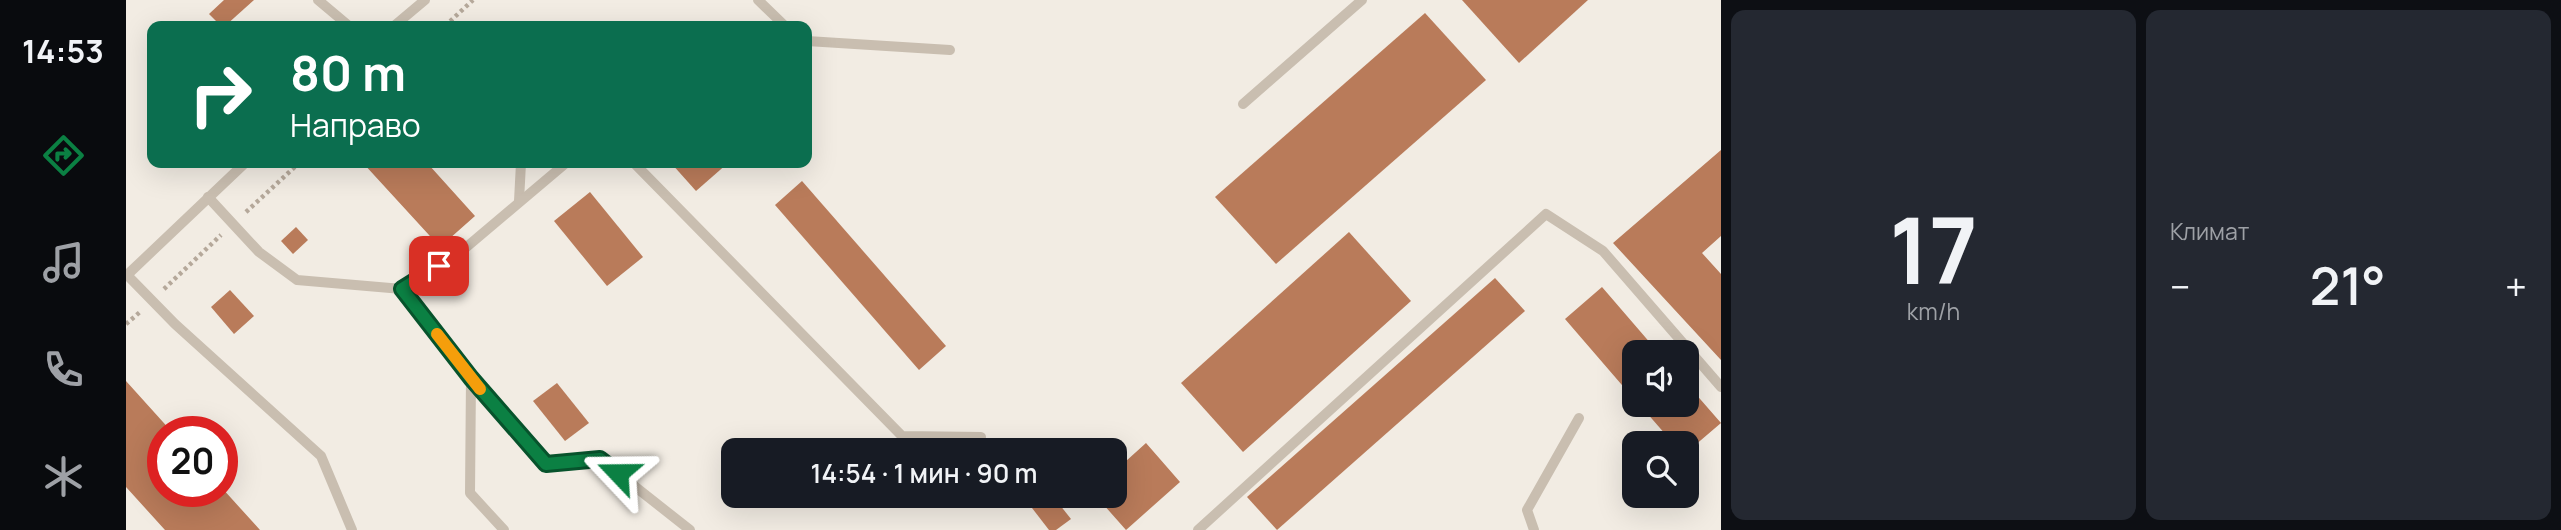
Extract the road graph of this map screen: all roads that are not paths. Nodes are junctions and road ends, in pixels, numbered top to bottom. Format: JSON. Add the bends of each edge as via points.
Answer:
{"nodes":[{"id":1,"x":318,"y":0,"type":"edge"},
{"id":2,"x":425,"y":0,"type":"edge"},
{"id":3,"x":758,"y":0,"type":"edge"},
{"id":4,"x":1362,"y":0,"type":"edge"},
{"id":5,"x":343,"y":21,"type":"edge"},
{"id":6,"x":400,"y":21,"type":"edge"},
{"id":7,"x":780,"y":21,"type":"edge"},
{"id":8,"x":812,"y":41,"type":"edge"},
{"id":9,"x":950,"y":50,"type":"dead end"},
{"id":10,"x":1243,"y":104,"type":"dead end"},
{"id":11,"x":240,"y":168,"type":"edge"},
{"id":12,"x":521,"y":168,"type":"edge"},
{"id":13,"x":560,"y":168,"type":"edge"},
{"id":14,"x":639,"y":168,"type":"edge"},
{"id":15,"x":208,"y":197,"type":"junction"},
{"id":16,"x":519,"y":201,"type":"junction"},
{"id":17,"x":127,"y":275,"type":"edge"},
{"id":18,"x":402,"y":289,"type":"junction"},
{"id":19,"x":471,"y":378,"type":"junction"},
{"id":20,"x":1721,"y":387,"type":"edge"},
{"id":21,"x":1579,"y":418,"type":"dead end"},
{"id":22,"x":981,"y":437,"type":"dead end"},
{"id":23,"x":352,"y":530,"type":"edge"},
{"id":24,"x":504,"y":530,"type":"edge"},
{"id":25,"x":690,"y":530,"type":"edge"},
{"id":26,"x":1198,"y":530,"type":"edge"},
{"id":27,"x":1534,"y":530,"type":"edge"}],
"edges":[{"from":1,"to":5,"type":"lane"},
{"from":2,"to":6,"type":"lane"},
{"from":3,"to":7,"type":"lane"},
{"from":4,"to":10,"type":"lane"},
{"from":8,"to":9,"type":"lane"},
{"from":11,"to":15,"type":"lane"},
{"from":12,"to":16,"type":"lane"},
{"from":13,"to":16,"type":"lane"},
{"from":14,"to":22,"type":"lane","via":[[902,436]]},
{"from":15,"to":17,"type":"lane"},
{"from":15,"to":18,"type":"lane","via":[[259,252],[297,279]]},
{"from":16,"to":18,"type":"lane","via":[[457,255]]},
{"from":17,"to":23,"type":"lane","via":[[321,456]]},
{"from":18,"to":19,"type":"lane"},
{"from":19,"to":24,"type":"lane","via":[[470,493]]},
{"from":19,"to":25,"type":"lane","via":[[546,464],[600,459]]},
{"from":20,"to":26,"type":"lane","via":[[1603,251],[1546,214]]},
{"from":21,"to":27,"type":"lane","via":[[1527,510]]}]}
